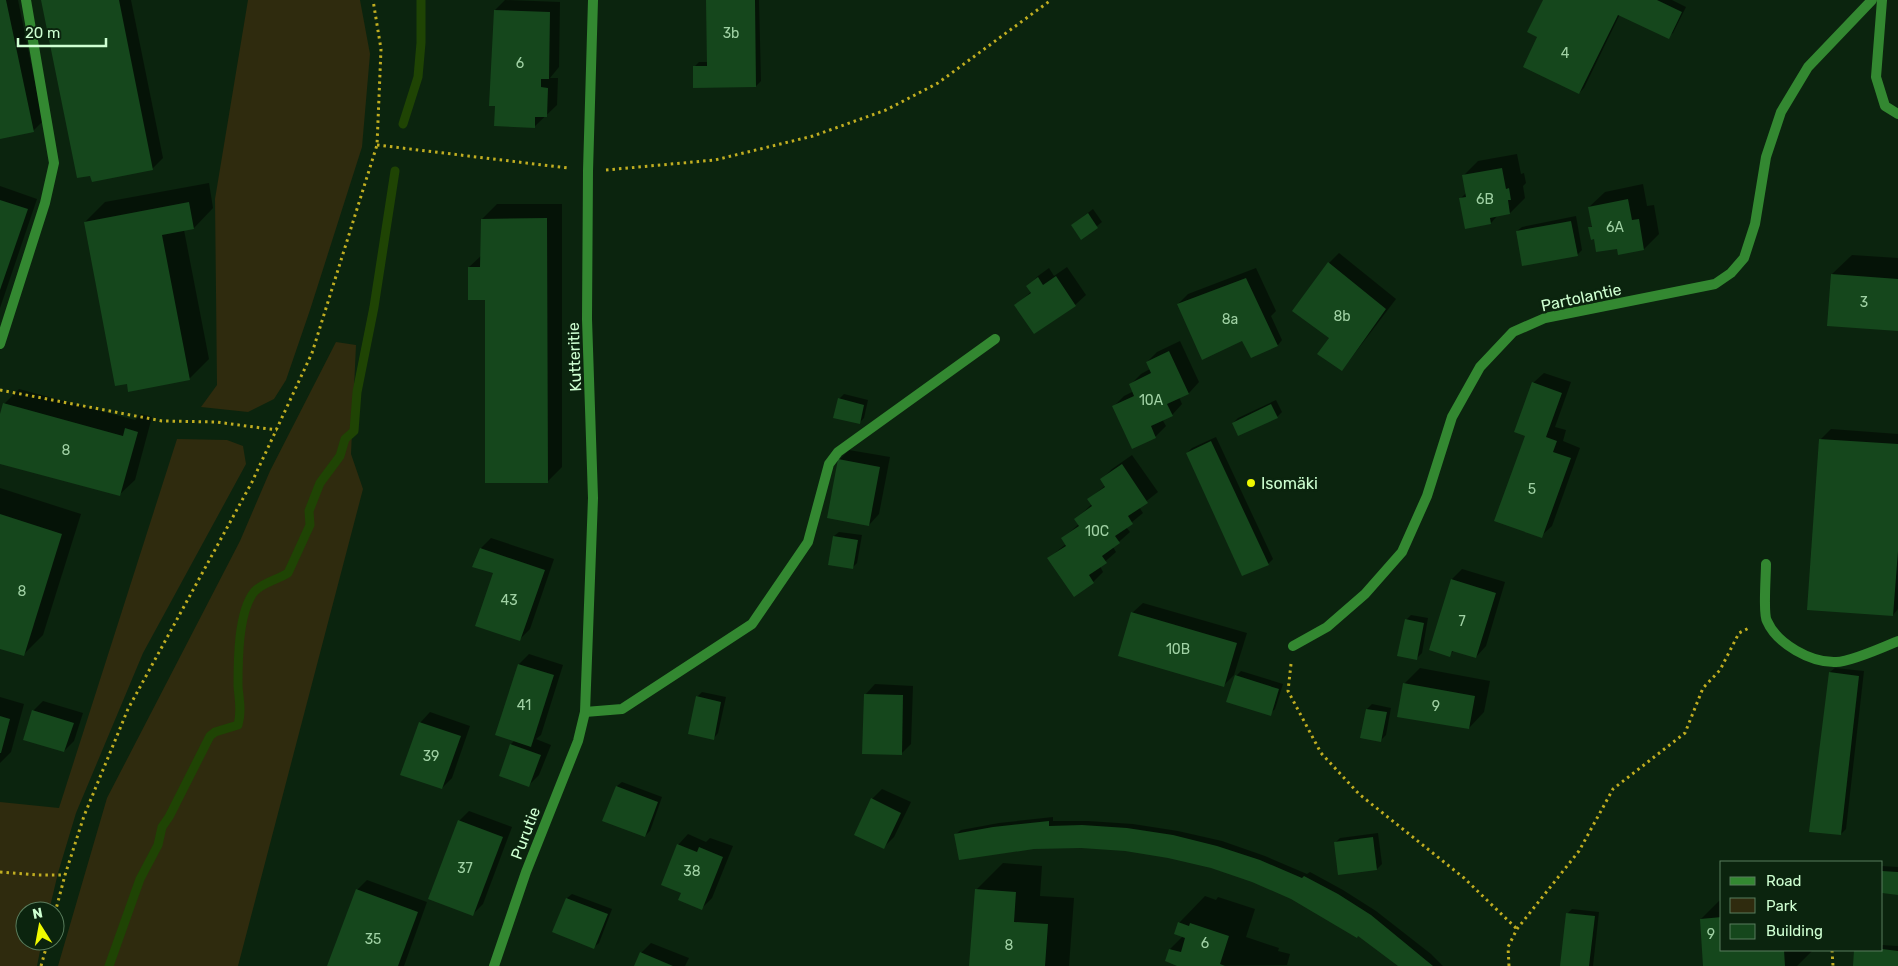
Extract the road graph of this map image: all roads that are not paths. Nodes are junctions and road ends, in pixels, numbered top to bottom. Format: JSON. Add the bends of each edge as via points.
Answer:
{"nodes":[{"id":1,"x":26,"y":0,"type":"edge"},
{"id":2,"x":593,"y":0,"type":"edge"},
{"id":3,"x":1872,"y":0,"type":"edge"},
{"id":4,"x":1882,"y":0,"type":"edge"},
{"id":5,"x":1898,"y":114,"type":"edge"},
{"id":6,"x":995,"y":339,"type":"dead end"},
{"id":7,"x":0,"y":344,"type":"edge"},
{"id":8,"x":1766,"y":564,"type":"dead end"},
{"id":9,"x":1898,"y":642,"type":"edge"},
{"id":10,"x":1293,"y":646,"type":"road end"},
{"id":11,"x":586,"y":712,"type":"junction"},
{"id":12,"x":494,"y":966,"type":"edge"}],
"edges":[{"from":1,"to":7,"type":"street","via":[[54,163],[45,203]]},
{"from":2,"to":11,"type":"street","name":"Kutteritie","via":[[587,319],[593,498]]},
{"from":3,"to":10,"type":"street","name":"Partolantie","via":[[1808,67],[1781,112],[1766,157],[1755,224],[1744,258],[1731,273],[1715,284],[1545,318],[1513,332],[1480,367],[1452,417],[1427,496],[1402,552],[1365,594],[1327,627]]},
{"from":4,"to":5,"type":"street","via":[[1876,77],[1885,106]]},
{"from":6,"to":11,"type":"street","via":[[838,452],[829,464],[808,542],[752,624],[622,709]]},
{"from":8,"to":9,"type":"street","via":[[1766,620],[1782,642],[1808,657],[1837,662]]},
{"from":11,"to":12,"type":"street","name":"Purutie"}]}
